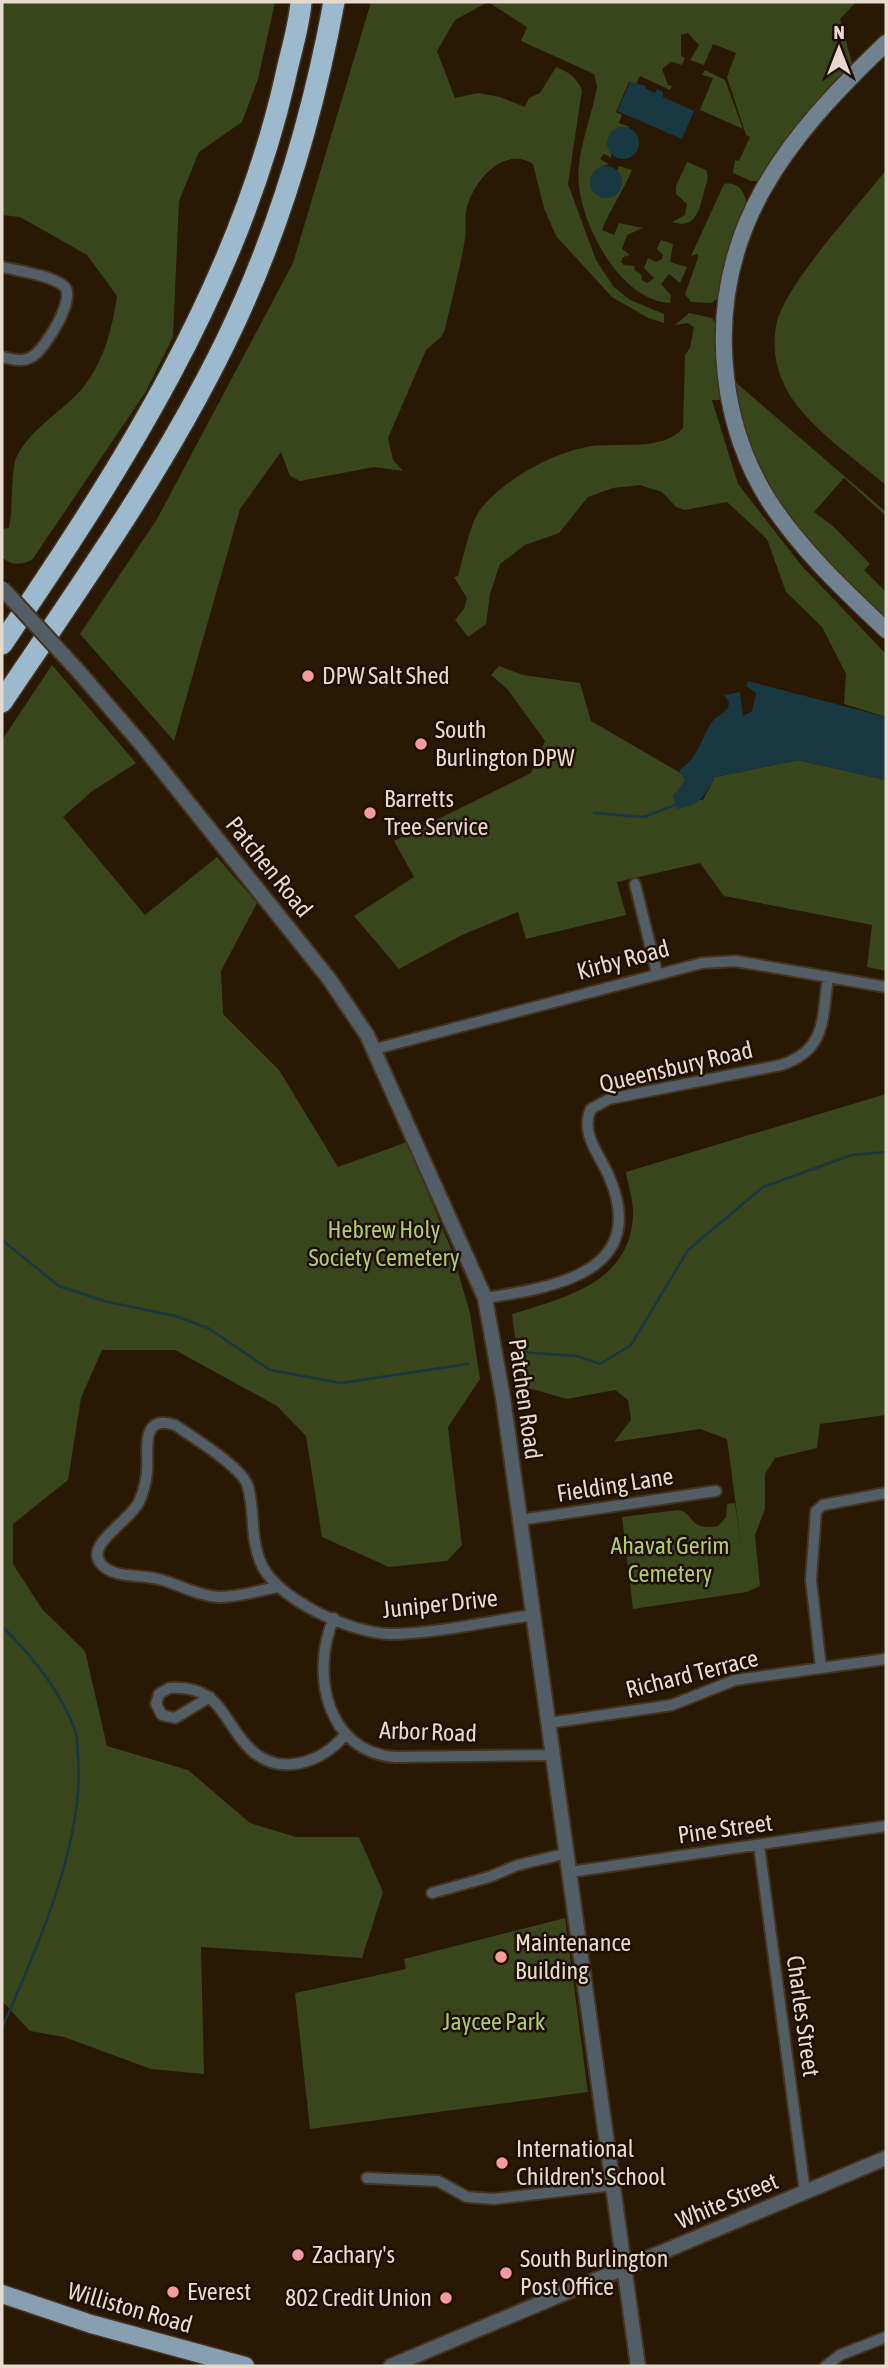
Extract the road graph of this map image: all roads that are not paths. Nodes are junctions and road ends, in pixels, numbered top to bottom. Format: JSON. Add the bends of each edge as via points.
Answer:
{"nodes":[{"id":1,"x":302,"y":2,"type":"edge"},
{"id":2,"x":334,"y":2,"type":"edge"},
{"id":3,"x":886,"y":43,"type":"edge"},
{"id":4,"x":2,"y":267,"type":"edge"},
{"id":5,"x":2,"y":357,"type":"edge"},
{"id":6,"x":2,"y":588,"type":"edge"},
{"id":7,"x":886,"y":630,"type":"edge"},
{"id":8,"x":2,"y":644,"type":"edge"},
{"id":9,"x":2,"y":702,"type":"edge"},
{"id":10,"x":635,"y":884,"type":"dead end"},
{"id":11,"x":657,"y":973,"type":"junction"},
{"id":12,"x":828,"y":977,"type":"junction"},
{"id":13,"x":886,"y":987,"type":"edge"},
{"id":14,"x":375,"y":1049,"type":"junction"},
{"id":15,"x":485,"y":1298,"type":"junction"},
{"id":16,"x":716,"y":1491,"type":"dead end"},
{"id":17,"x":886,"y":1493,"type":"edge"},
{"id":18,"x":520,"y":1520,"type":"junction"},
{"id":19,"x":277,"y":1587,"type":"junction"},
{"id":20,"x":534,"y":1615,"type":"junction"},
{"id":21,"x":334,"y":1618,"type":"junction"},
{"id":22,"x":886,"y":1659,"type":"edge"},
{"id":23,"x":821,"y":1668,"type":"junction"},
{"id":24,"x":210,"y":1697,"type":"junction"},
{"id":25,"x":549,"y":1723,"type":"junction"},
{"id":26,"x":345,"y":1735,"type":"junction"},
{"id":27,"x":554,"y":1755,"type":"junction"},
{"id":28,"x":886,"y":1826,"type":"edge"},
{"id":29,"x":759,"y":1845,"type":"junction"},
{"id":30,"x":568,"y":1853,"type":"junction"},
{"id":31,"x":570,"y":1872,"type":"junction"},
{"id":32,"x":432,"y":1893,"type":"dead end"},
{"id":33,"x":886,"y":2158,"type":"edge"},
{"id":34,"x":367,"y":2178,"type":"dead end"},
{"id":35,"x":613,"y":2185,"type":"junction"},
{"id":36,"x":805,"y":2192,"type":"junction"},
{"id":37,"x":625,"y":2269,"type":"junction"},
{"id":38,"x":2,"y":2294,"type":"edge"},
{"id":39,"x":886,"y":2337,"type":"edge"},
{"id":40,"x":245,"y":2366,"type":"edge"},
{"id":41,"x":391,"y":2366,"type":"edge"},
{"id":42,"x":638,"y":2366,"type":"edge"},
{"id":43,"x":826,"y":2366,"type":"edge"}],
"edges":[{"from":1,"to":8,"type":"highway","via":[[271,133],[237,233],[202,314],[113,477]]},
{"from":2,"to":9,"type":"highway","via":[[297,162],[268,246],[225,344],[154,471]]},
{"from":3,"to":7,"type":"main road","via":[[796,137],[760,191],[731,272],[723,336],[732,413],[758,482],[803,547]]},
{"from":4,"to":5,"type":"street","via":[[62,285],[68,299],[36,355],[23,360]]},
{"from":6,"to":14,"type":"street","name":"Patchen Road","bridge":true,"via":[[150,755],[330,979]]},
{"from":10,"to":11,"type":"street"},
{"from":11,"to":12,"type":"street","name":"Kirby Road","via":[[736,961]]},
{"from":11,"to":14,"type":"street","name":"Kirby Road"},
{"from":12,"to":13,"type":"street","name":"Kirby Road"},
{"from":12,"to":15,"type":"street","name":"Queensbury Road","via":[[819,1035],[803,1056],[609,1099],[591,1109],[586,1129],[619,1206],[619,1230],[612,1248],[594,1266],[571,1279]]},
{"from":14,"to":15,"type":"street","name":"Patchen Road"},
{"from":15,"to":18,"type":"street","name":"Patchen Road"},
{"from":16,"to":18,"type":"street","name":"Fielding Lane"},
{"from":17,"to":23,"type":"street","via":[[822,1505],[816,1511],[811,1580]]},
{"from":18,"to":20,"type":"street","name":"Patchen Road"},
{"from":19,"to":19,"type":"street","via":[[256,1550],[245,1479],[175,1425],[154,1427],[146,1439],[148,1468],[142,1495],[132,1513],[98,1546],[101,1564],[113,1572],[157,1579],[212,1596]]},
{"from":19,"to":21,"type":"street","name":"Juniper Drive"},
{"from":20,"to":21,"type":"street","name":"Juniper Drive","via":[[390,1634]]},
{"from":20,"to":25,"type":"street","name":"Patchen Road"},
{"from":21,"to":26,"type":"street","name":"Arbor Road","via":[[324,1648],[325,1676],[333,1714]]},
{"from":22,"to":23,"type":"street","name":"Richard Terrace"},
{"from":23,"to":25,"type":"street","name":"Richard Terrace","via":[[736,1680],[672,1705]]},
{"from":24,"to":24,"type":"street","via":[[191,1689],[169,1688],[156,1704],[162,1715],[174,1718]]},
{"from":24,"to":26,"type":"street","via":[[249,1748],[274,1762],[293,1765],[320,1758]]},
{"from":25,"to":27,"type":"street","name":"Patchen Road"},
{"from":26,"to":27,"type":"street","name":"Arbor Road","via":[[364,1750],[384,1756]]},
{"from":27,"to":30,"type":"street","name":"Patchen Road"},
{"from":28,"to":29,"type":"street","name":"Pine Street"},
{"from":29,"to":31,"type":"street","name":"Pine Street"},
{"from":29,"to":36,"type":"street","name":"Charles Street"},
{"from":30,"to":31,"type":"street","name":"Patchen Road"},
{"from":30,"to":32,"type":"street"},
{"from":31,"to":35,"type":"street","name":"Patchen Road"},
{"from":33,"to":36,"type":"street","name":"White Street"},
{"from":34,"to":35,"type":"street","via":[[438,2181],[467,2197],[494,2199]]},
{"from":35,"to":37,"type":"street","name":"Patchen Road"},
{"from":36,"to":37,"type":"street","name":"White Street"},
{"from":37,"to":41,"type":"street","name":"White Street"},
{"from":37,"to":42,"type":"street","name":"Patchen Road"},
{"from":38,"to":40,"type":"main road","name":"Williston Road"},
{"from":39,"to":43,"type":"street","via":[[840,2355]]}]}
